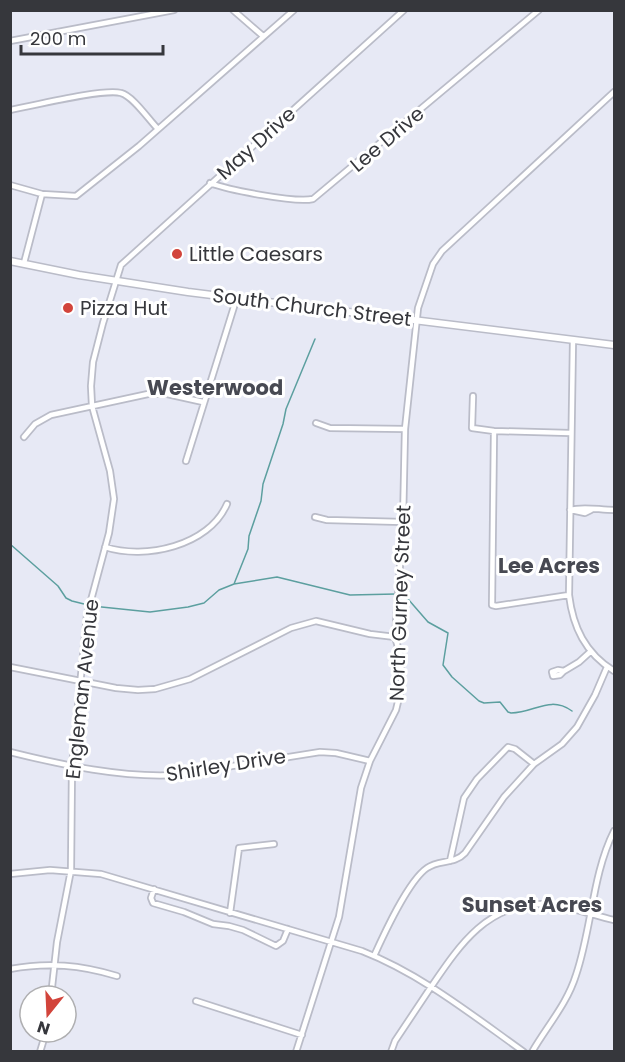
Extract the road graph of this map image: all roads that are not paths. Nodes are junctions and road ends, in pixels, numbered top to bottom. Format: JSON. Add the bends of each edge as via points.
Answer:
{"nodes":[{"id":1,"x":174,"y":10,"type":"edge"},
{"id":2,"x":233,"y":10,"type":"edge"},
{"id":3,"x":294,"y":10,"type":"edge"},
{"id":4,"x":404,"y":10,"type":"edge"},
{"id":5,"x":539,"y":10,"type":"edge"},
{"id":6,"x":263,"y":36,"type":"junction"},
{"id":7,"x":10,"y":41,"type":"edge"},
{"id":8,"x":615,"y":92,"type":"edge"},
{"id":9,"x":10,"y":110,"type":"edge"},
{"id":10,"x":158,"y":129,"type":"junction"},
{"id":11,"x":210,"y":183,"type":"junction"},
{"id":12,"x":10,"y":185,"type":"edge"},
{"id":13,"x":42,"y":194,"type":"junction"},
{"id":14,"x":10,"y":261,"type":"edge"},
{"id":15,"x":24,"y":263,"type":"junction"},
{"id":16,"x":116,"y":280,"type":"junction"},
{"id":17,"x":237,"y":297,"type":"junction"},
{"id":18,"x":416,"y":320,"type":"junction"},
{"id":19,"x":573,"y":340,"type":"junction"},
{"id":20,"x":615,"y":345,"type":"edge"},
{"id":21,"x":474,"y":396,"type":"dead end"},
{"id":22,"x":203,"y":402,"type":"junction"},
{"id":23,"x":92,"y":406,"type":"junction"},
{"id":24,"x":316,"y":423,"type":"dead end"},
{"id":25,"x":405,"y":429,"type":"junction"},
{"id":26,"x":494,"y":432,"type":"junction"},
{"id":27,"x":570,"y":433,"type":"junction"},
{"id":28,"x":24,"y":436,"type":"dead end"},
{"id":29,"x":186,"y":461,"type":"dead end"},
{"id":30,"x":227,"y":504,"type":"dead end"},
{"id":31,"x":570,"y":510,"type":"junction"},
{"id":32,"x":615,"y":510,"type":"edge"},
{"id":33,"x":315,"y":517,"type":"dead end"},
{"id":34,"x":403,"y":522,"type":"junction"},
{"id":35,"x":105,"y":547,"type":"junction"},
{"id":36,"x":568,"y":595,"type":"junction"},
{"id":37,"x":396,"y":637,"type":"junction"},
{"id":38,"x":590,"y":652,"type":"junction"},
{"id":39,"x":10,"y":667,"type":"edge"},
{"id":40,"x":607,"y":667,"type":"junction"},
{"id":41,"x":564,"y":671,"type":"dead end"},
{"id":42,"x":615,"y":671,"type":"edge"},
{"id":43,"x":80,"y":681,"type":"junction"},
{"id":44,"x":10,"y":752,"type":"edge"},
{"id":45,"x":370,"y":761,"type":"junction"},
{"id":46,"x":534,"y":764,"type":"junction"},
{"id":47,"x":72,"y":766,"type":"junction"},
{"id":48,"x":615,"y":831,"type":"edge"},
{"id":49,"x":273,"y":844,"type":"dead end"},
{"id":50,"x":450,"y":861,"type":"junction"},
{"id":51,"x":71,"y":870,"type":"junction"},
{"id":52,"x":10,"y":874,"type":"edge"},
{"id":53,"x":154,"y":889,"type":"junction"},
{"id":54,"x":230,"y":913,"type":"junction"},
{"id":55,"x":590,"y":915,"type":"junction"},
{"id":56,"x":615,"y":920,"type":"edge"},
{"id":57,"x":288,"y":929,"type":"junction"},
{"id":58,"x":332,"y":942,"type":"junction"},
{"id":59,"x":374,"y":956,"type":"junction"},
{"id":60,"x":54,"y":964,"type":"junction"},
{"id":61,"x":10,"y":969,"type":"edge"},
{"id":62,"x":117,"y":976,"type":"dead end"},
{"id":63,"x":52,"y":984,"type":"edge"},
{"id":64,"x":431,"y":987,"type":"junction"},
{"id":65,"x":196,"y":1001,"type":"dead end"},
{"id":66,"x":302,"y":1035,"type":"junction"},
{"id":67,"x":296,"y":1052,"type":"edge"},
{"id":68,"x":390,"y":1052,"type":"edge"},
{"id":69,"x":524,"y":1052,"type":"edge"},
{"id":70,"x":532,"y":1052,"type":"edge"}],
"edges":[{"from":1,"to":7,"type":"street"},
{"from":2,"to":6,"type":"street"},
{"from":3,"to":6,"type":"street"},
{"from":4,"to":11,"type":"street","name":"May Drive"},
{"from":5,"to":11,"type":"street","name":"Lee Drive","via":[[313,200]]},
{"from":6,"to":10,"type":"street"},
{"from":8,"to":18,"type":"street","name":"North Gurney Street","via":[[442,251]]},
{"from":9,"to":10,"type":"street","via":[[121,93]]},
{"from":10,"to":13,"type":"street","via":[[76,196]]},
{"from":11,"to":16,"type":"street","name":"May Drive","via":[[131,254],[121,265]]},
{"from":12,"to":13,"type":"street"},
{"from":13,"to":15,"type":"street"},
{"from":14,"to":15,"type":"main road","name":"South Church Street"},
{"from":15,"to":16,"type":"main road","name":"South Church Street"},
{"from":16,"to":17,"type":"main road","name":"South Church Street"},
{"from":16,"to":23,"type":"street","name":"Engleman Avenue","via":[[93,362]]},
{"from":17,"to":18,"type":"main road","name":"South Church Street"},
{"from":17,"to":22,"type":"street"},
{"from":18,"to":19,"type":"main road","name":"South Church Street"},
{"from":18,"to":25,"type":"street","name":"North Gurney Street"},
{"from":19,"to":20,"type":"main road","name":"South Church Street"},
{"from":19,"to":27,"type":"street"},
{"from":21,"to":26,"type":"street","via":[[472,428]]},
{"from":22,"to":23,"type":"street","via":[[148,394]]},
{"from":22,"to":29,"type":"street"},
{"from":23,"to":28,"type":"street","via":[[51,416],[35,424]]},
{"from":23,"to":35,"type":"street","name":"Engleman Avenue","via":[[113,485],[113,515]]},
{"from":24,"to":25,"type":"street","via":[[330,429]]},
{"from":25,"to":34,"type":"street","name":"North Gurney Street"},
{"from":26,"to":27,"type":"street"},
{"from":26,"to":36,"type":"street","via":[[492,605]]},
{"from":27,"to":31,"type":"street"},
{"from":30,"to":35,"type":"street","via":[[219,518],[183,544],[131,553]]},
{"from":31,"to":32,"type":"street"},
{"from":31,"to":36,"type":"street"},
{"from":33,"to":34,"type":"street"},
{"from":34,"to":37,"type":"street","name":"North Gurney Street"},
{"from":35,"to":43,"type":"street","name":"Engleman Avenue","via":[[87,615]]},
{"from":36,"to":38,"type":"street","via":[[575,625]]},
{"from":37,"to":43,"type":"street","via":[[316,621],[291,628],[173,685],[138,690]]},
{"from":37,"to":45,"type":"street","name":"North Gurney Street","via":[[401,658],[398,700]]},
{"from":38,"to":40,"type":"street"},
{"from":38,"to":41,"type":"street"},
{"from":39,"to":43,"type":"street"},
{"from":40,"to":42,"type":"street"},
{"from":40,"to":46,"type":"street","via":[[577,727],[562,744]]},
{"from":43,"to":47,"type":"street","name":"Engleman Avenue"},
{"from":44,"to":47,"type":"street","name":"Shirley Drive"},
{"from":45,"to":47,"type":"street","name":"Shirley Drive","via":[[320,752],[164,776]]},
{"from":45,"to":58,"type":"street","name":"North Gurney Street","via":[[361,788]]},
{"from":46,"to":50,"type":"street","via":[[504,797],[465,853]]},
{"from":46,"to":50,"type":"street","via":[[508,747],[477,779],[464,798]]},
{"from":47,"to":51,"type":"street","name":"Engleman Avenue"},
{"from":48,"to":55,"type":"street"},
{"from":49,"to":54,"type":"street","via":[[239,848]]},
{"from":50,"to":59,"type":"street","via":[[432,864],[417,877]]},
{"from":51,"to":52,"type":"street"},
{"from":51,"to":53,"type":"street","via":[[102,874]]},
{"from":51,"to":60,"type":"street","name":"Engleman Avenue"},
{"from":53,"to":54,"type":"street"},
{"from":53,"to":57,"type":"street","via":[[153,903],[243,930],[276,946],[284,941]]},
{"from":54,"to":57,"type":"street"},
{"from":55,"to":56,"type":"street"},
{"from":55,"to":64,"type":"street","via":[[544,904],[520,906],[499,914],[480,924],[461,944]]},
{"from":55,"to":70,"type":"street","via":[[575,978]]},
{"from":57,"to":58,"type":"street"},
{"from":58,"to":59,"type":"street"},
{"from":58,"to":66,"type":"street","name":"North Gurney Street"},
{"from":59,"to":64,"type":"street"},
{"from":60,"to":61,"type":"street"},
{"from":60,"to":62,"type":"street","via":[[88,967]]},
{"from":60,"to":63,"type":"street","name":"Engleman Avenue"},
{"from":64,"to":68,"type":"street"},
{"from":64,"to":69,"type":"street"},
{"from":65,"to":66,"type":"street"},
{"from":66,"to":67,"type":"street","name":"North Gurney Street"}]}
